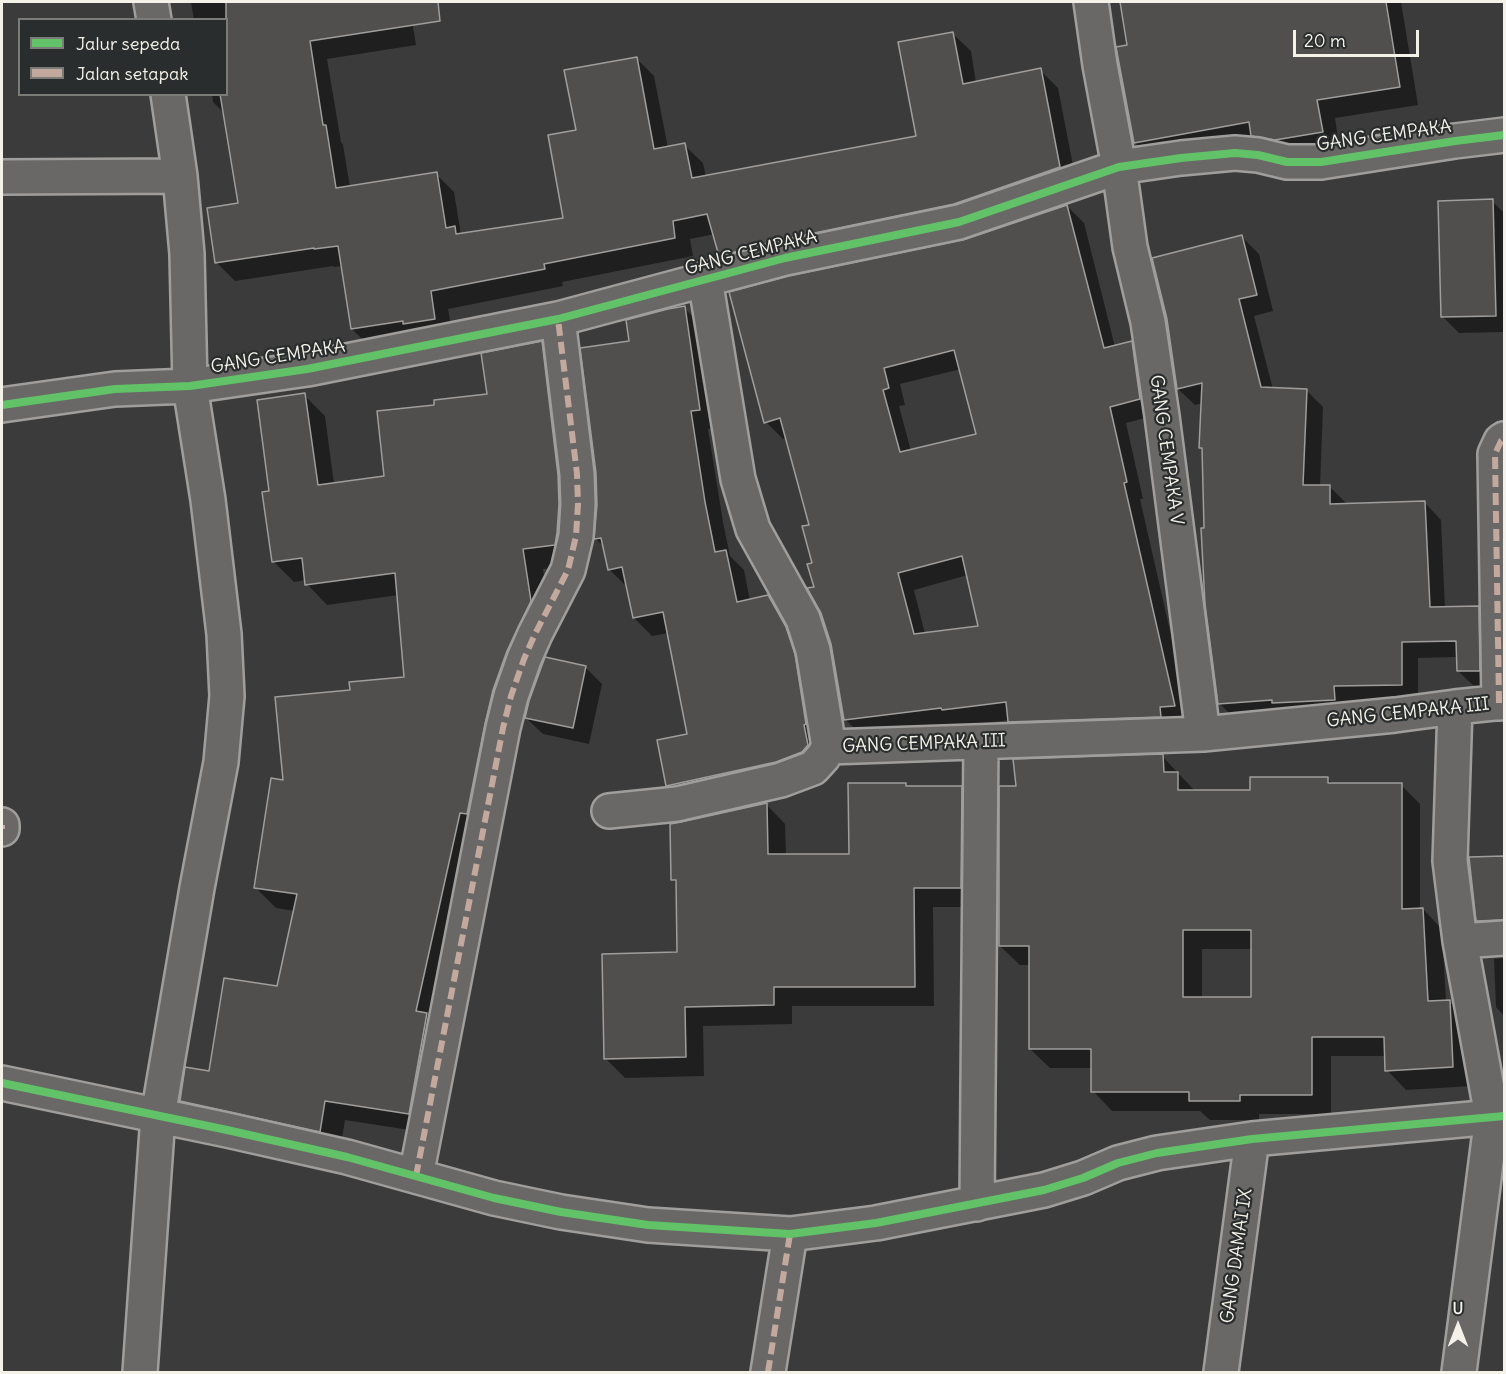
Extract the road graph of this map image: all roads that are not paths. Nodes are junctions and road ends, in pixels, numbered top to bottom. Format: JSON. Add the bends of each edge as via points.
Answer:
{"nodes":[{"id":1,"x":151,"y":2,"type":"edge"},
{"id":2,"x":1091,"y":2,"type":"edge"},
{"id":3,"x":154,"y":18,"type":"edge"},
{"id":4,"x":168,"y":96,"type":"edge"},
{"id":5,"x":1504,"y":135,"type":"edge"},
{"id":6,"x":1119,"y":167,"type":"junction"},
{"id":7,"x":180,"y":176,"type":"junction"},
{"id":8,"x":2,"y":177,"type":"edge"},
{"id":9,"x":705,"y":279,"type":"junction"},
{"id":10,"x":558,"y":319,"type":"junction"},
{"id":11,"x":190,"y":386,"type":"junction"},
{"id":12,"x":2,"y":405,"type":"edge"},
{"id":13,"x":1504,"y":439,"type":"edge"},
{"id":14,"x":1502,"y":702,"type":"edge"},
{"id":15,"x":1455,"y":707,"type":"junction"},
{"id":16,"x":1203,"y":734,"type":"junction"},
{"id":17,"x":981,"y":742,"type":"junction"},
{"id":18,"x":829,"y":747,"type":"junction"},
{"id":19,"x":609,"y":811,"type":"dead end"},
{"id":20,"x":1504,"y":939,"type":"edge"},
{"id":21,"x":1460,"y":941,"type":"junction"},
{"id":22,"x":2,"y":1083,"type":"edge"},
{"id":23,"x":158,"y":1116,"type":"junction"},
{"id":24,"x":1498,"y":1116,"type":"edge"},
{"id":25,"x":1252,"y":1139,"type":"junction"},
{"id":26,"x":416,"y":1176,"type":"junction"},
{"id":27,"x":977,"y":1204,"type":"junction"},
{"id":28,"x":790,"y":1234,"type":"junction"},
{"id":29,"x":140,"y":1372,"type":"edge"},
{"id":30,"x":768,"y":1372,"type":"edge"},
{"id":31,"x":1221,"y":1372,"type":"edge"},
{"id":32,"x":1459,"y":1372,"type":"edge"}],
"edges":[{"from":1,"to":3,"type":"street"},
{"from":2,"to":6,"type":"street","name":"GANG CEMPAKA V"},
{"from":4,"to":7,"type":"street"},
{"from":5,"to":6,"type":"street","name":"GANG CEMPAKA","via":[[1321,162],[1287,162],[1235,153]]},
{"from":6,"to":9,"type":"street","name":"GANG CEMPAKA","via":[[959,222]]},
{"from":6,"to":16,"type":"street","name":"GANG CEMPAKA V","via":[[1162,416]]},
{"from":7,"to":8,"type":"street"},
{"from":7,"to":11,"type":"street","via":[[187,254]]},
{"from":9,"to":10,"type":"street","name":"GANG CEMPAKA"},
{"from":9,"to":18,"type":"street","name":"GANG CEMPAKA III","via":[[738,479],[753,529],[803,619],[813,650]]},
{"from":10,"to":11,"type":"street","name":"GANG CEMPAKA","via":[[307,369]]},
{"from":10,"to":26,"type":"street","via":[[577,474],[576,536],[568,570],[524,659],[503,728]]},
{"from":11,"to":12,"type":"street","name":"GANG CEMPAKA","via":[[115,389]]},
{"from":11,"to":23,"type":"street","via":[[224,634],[226,696],[221,762]]},
{"from":13,"to":14,"type":"street","via":[[1495,454]]},
{"from":14,"to":15,"type":"street","name":"GANG CEMPAKA III"},
{"from":15,"to":16,"type":"street","name":"GANG CEMPAKA III"},
{"from":15,"to":21,"type":"street","via":[[1450,861]]},
{"from":16,"to":17,"type":"street","name":"GANG CEMPAKA III"},
{"from":17,"to":18,"type":"street","name":"GANG CEMPAKA III"},
{"from":17,"to":27,"type":"street"},
{"from":18,"to":19,"type":"street","via":[[813,768],[781,780],[676,804]]},
{"from":20,"to":21,"type":"street"},
{"from":21,"to":24,"type":"street"},
{"from":22,"to":23,"type":"street"},
{"from":23,"to":26,"type":"street"},
{"from":23,"to":29,"type":"street"},
{"from":24,"to":25,"type":"street"},
{"from":24,"to":32,"type":"street"},
{"from":25,"to":27,"type":"street","via":[[1157,1153],[1044,1190]]},
{"from":25,"to":31,"type":"street","name":"GANG DAMAI IX"},
{"from":26,"to":28,"type":"street","via":[[561,1212],[648,1225]]},
{"from":27,"to":28,"type":"street"},
{"from":28,"to":30,"type":"street"}]}
